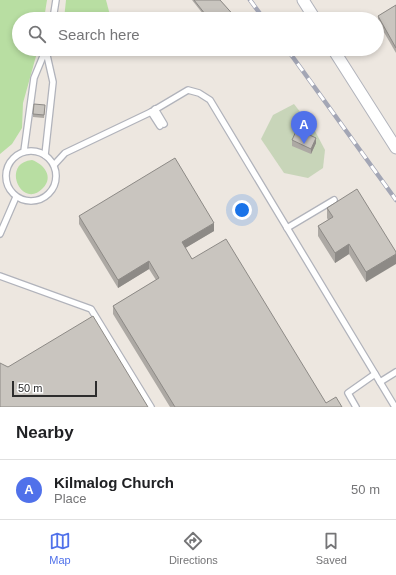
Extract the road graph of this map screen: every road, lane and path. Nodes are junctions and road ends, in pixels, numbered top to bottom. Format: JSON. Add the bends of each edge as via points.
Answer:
{"nodes":[{"id":1,"x":56,"y":0,"type":"edge"},
{"id":2,"x":303,"y":0,"type":"edge"},
{"id":3,"x":54,"y":12,"type":"edge"},
{"id":4,"x":311,"y":12,"type":"edge"},
{"id":5,"x":43,"y":56,"type":"edge"},
{"id":6,"x":47,"y":56,"type":"edge"},
{"id":7,"x":337,"y":56,"type":"edge"},
{"id":8,"x":153,"y":110,"type":"junction"},
{"id":9,"x":162,"y":125,"type":"dead end"},
{"id":10,"x":396,"y":148,"type":"edge"},
{"id":11,"x":24,"y":152,"type":"junction"},
{"id":12,"x":45,"y":155,"type":"junction"},
{"id":13,"x":54,"y":165,"type":"junction"},
{"id":14,"x":16,"y":197,"type":"junction"},
{"id":15,"x":334,"y":200,"type":"dead end"},
{"id":16,"x":287,"y":228,"type":"junction"},
{"id":17,"x":0,"y":234,"type":"edge"},
{"id":18,"x":0,"y":276,"type":"edge"},
{"id":19,"x":396,"y":372,"type":"edge"},
{"id":20,"x":375,"y":374,"type":"junction"},
{"id":21,"x":380,"y":382,"type":"junction"},
{"id":22,"x":151,"y":407,"type":"edge"},
{"id":23,"x":356,"y":407,"type":"edge"},
{"id":24,"x":395,"y":407,"type":"edge"}],
"edges":[{"from":1,"to":3,"type":"lane"},
{"from":2,"to":4,"type":"street"},
{"from":5,"to":11,"type":"lane","via":[[34,78]]},
{"from":6,"to":12,"type":"lane","via":[[53,82]]},
{"from":7,"to":10,"type":"street"},
{"from":8,"to":9,"type":"lane"},
{"from":8,"to":13,"type":"lane","via":[[65,153]]},
{"from":8,"to":16,"type":"lane","via":[[188,90],[199,92],[210,100]]},
{"from":11,"to":12,"type":"lane","via":[[32,151]]},
{"from":11,"to":14,"type":"lane","via":[[11,160],[5,176],[8,188]]},
{"from":12,"to":13,"type":"lane"},
{"from":13,"to":14,"type":"lane","via":[[56,181],[48,196],[32,202]]},
{"from":14,"to":17,"type":"lane"},
{"from":15,"to":16,"type":"lane"},
{"from":16,"to":20,"type":"lane"},
{"from":18,"to":22,"type":"lane","via":[[91,309]]},
{"from":19,"to":21,"type":"lane"},
{"from":20,"to":21,"type":"lane"},
{"from":20,"to":23,"type":"lane","via":[[348,393]]},
{"from":21,"to":24,"type":"lane"}]}
